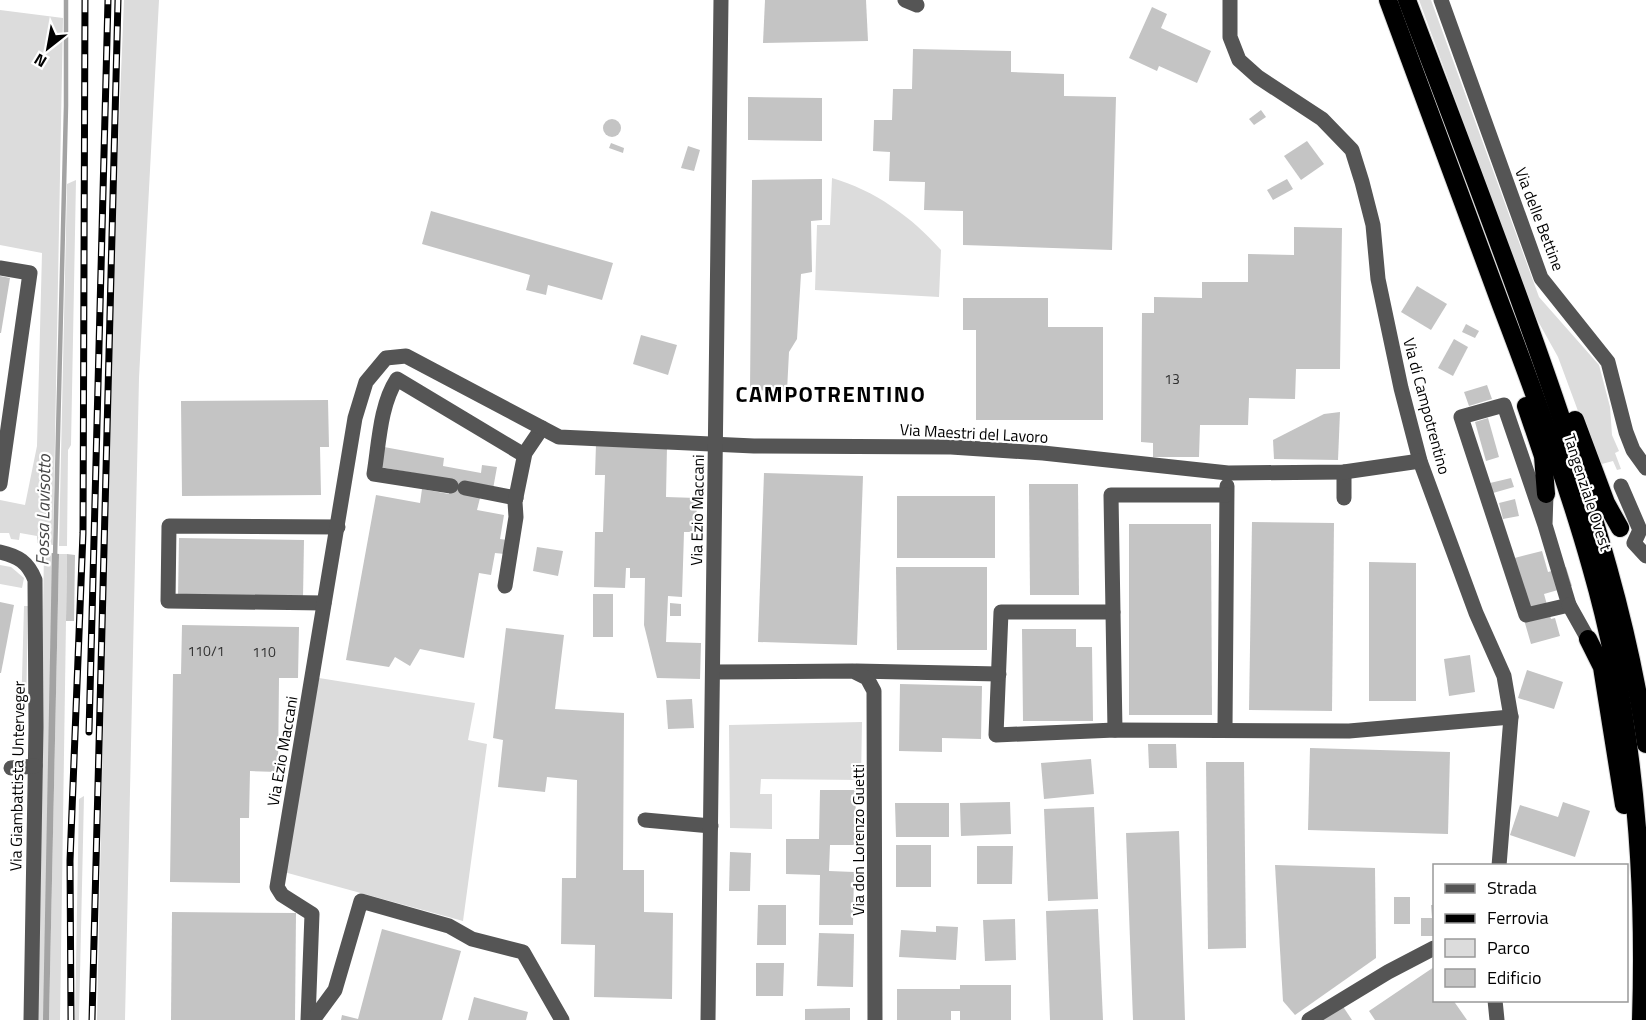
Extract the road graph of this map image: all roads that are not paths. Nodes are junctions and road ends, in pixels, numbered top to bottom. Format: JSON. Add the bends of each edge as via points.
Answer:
{"nodes":[{"id":1,"x":721,"y":0,"type":"edge"},
{"id":2,"x":1230,"y":0,"type":"edge"},
{"id":3,"x":1386,"y":0,"type":"edge"},
{"id":4,"x":1407,"y":0,"type":"edge"},
{"id":5,"x":1441,"y":0,"type":"edge"},
{"id":6,"x":0,"y":268,"type":"edge"},
{"id":7,"x":1532,"y":333,"type":"junction"},
{"id":8,"x":1514,"y":338,"type":"junction"},
{"id":9,"x":542,"y":428,"type":"junction"},
{"id":10,"x":709,"y":443,"type":"junction"},
{"id":11,"x":525,"y":456,"type":"junction"},
{"id":12,"x":1420,"y":461,"type":"junction"},
{"id":13,"x":1646,"y":468,"type":"edge"},
{"id":14,"x":1344,"y":472,"type":"junction"},
{"id":15,"x":1228,"y":473,"type":"junction"},
{"id":16,"x":0,"y":484,"type":"edge"},
{"id":17,"x":1621,"y":486,"type":"dead end"},
{"id":18,"x":1546,"y":494,"type":"joint"},
{"id":19,"x":1226,"y":495,"type":"junction"},
{"id":20,"x":516,"y":498,"type":"junction"},
{"id":21,"x":1344,"y":498,"type":"dead end"},
{"id":22,"x":1545,"y":525,"type":"junction"},
{"id":23,"x":338,"y":527,"type":"junction"},
{"id":24,"x":1620,"y":528,"type":"joint"},
{"id":25,"x":1634,"y":543,"type":"junction"},
{"id":26,"x":0,"y":552,"type":"edge"},
{"id":27,"x":1646,"y":556,"type":"edge"},
{"id":28,"x":505,"y":586,"type":"dead end"},
{"id":29,"x":324,"y":603,"type":"junction"},
{"id":30,"x":1569,"y":605,"type":"junction"},
{"id":31,"x":1113,"y":612,"type":"junction"},
{"id":32,"x":1588,"y":639,"type":"joint"},
{"id":33,"x":852,"y":671,"type":"junction"},
{"id":34,"x":713,"y":672,"type":"junction"},
{"id":35,"x":999,"y":674,"type":"junction"},
{"id":36,"x":1511,"y":717,"type":"junction"},
{"id":37,"x":1225,"y":729,"type":"junction"},
{"id":38,"x":1115,"y":730,"type":"junction"},
{"id":39,"x":1646,"y":744,"type":"edge"},
{"id":40,"x":35,"y":766,"type":"junction"},
{"id":41,"x":11,"y":768,"type":"dead end"},
{"id":42,"x":645,"y":820,"type":"dead end"},
{"id":43,"x":711,"y":826,"type":"junction"},
{"id":44,"x":1640,"y":843,"type":"junction"},
{"id":45,"x":1498,"y":864,"type":"edge"},
{"id":46,"x":1433,"y":949,"type":"edge"},
{"id":47,"x":1495,"y":1002,"type":"edge"},
{"id":48,"x":31,"y":1020,"type":"edge"},
{"id":49,"x":308,"y":1020,"type":"edge"},
{"id":50,"x":313,"y":1020,"type":"edge"},
{"id":51,"x":562,"y":1020,"type":"edge"},
{"id":52,"x":708,"y":1020,"type":"edge"},
{"id":53,"x":875,"y":1020,"type":"edge"},
{"id":54,"x":1309,"y":1020,"type":"edge"},
{"id":55,"x":1497,"y":1020,"type":"edge"},
{"id":56,"x":1641,"y":1020,"type":"edge"}],
"edges":[{"from":1,"to":10,"type":"street","name":"Via Ezio Maccani"},
{"from":2,"to":12,"type":"street","name":"Via di Campotrentino","via":[[1230,37],[1239,60],[1322,119],[1352,150],[1373,225],[1378,279]]},
{"from":3,"to":8,"type":"highway","name":"Tangenziale Ovest"},
{"from":4,"to":7,"type":"highway","name":"Tangenziale Ovest"},
{"from":5,"to":13,"type":"street","name":"Via delle Bettine","via":[[1540,278],[1608,362],[1626,432]]},
{"from":6,"to":16,"type":"street","via":[[30,273]]},
{"from":7,"to":24,"type":"highway","via":[[1554,362],[1606,503]]},
{"from":7,"to":39,"type":"highway","name":"Tangenziale Ovest","via":[[1608,561],[1626,632]]},
{"from":8,"to":18,"type":"highway","via":[[1512,366],[1543,456]]},
{"from":8,"to":44,"type":"highway","name":"Tangenziale Ovest","via":[[1555,452],[1596,587],[1627,738]]},
{"from":9,"to":10,"type":"street","name":"Via Ezio Maccani","via":[[559,437]]},
{"from":9,"to":11,"type":"street"},
{"from":9,"to":23,"type":"street","name":"Via Ezio Maccani","via":[[406,356],[386,358],[366,382],[355,417]]},
{"from":10,"to":15,"type":"street","name":"Via Maestri del Lavoro","via":[[951,447]]},
{"from":10,"to":34,"type":"street","name":"Via Ezio Maccani"},
{"from":11,"to":20,"type":"street"},
{"from":11,"to":20,"type":"street","via":[[398,379],[390,389],[374,474]]},
{"from":12,"to":14,"type":"street","name":"Via Maestri del Lavoro"},
{"from":12,"to":36,"type":"street","name":"Via di Campotrentino","via":[[1476,613],[1504,676]]},
{"from":14,"to":15,"type":"street","name":"Via Maestri del Lavoro"},
{"from":14,"to":21,"type":"street"},
{"from":15,"to":19,"type":"street"},
{"from":17,"to":25,"type":"street","via":[[1640,530]]},
{"from":18,"to":22,"type":"street"},
{"from":19,"to":31,"type":"street","via":[[1111,495]]},
{"from":19,"to":37,"type":"street"},
{"from":20,"to":28,"type":"street"},
{"from":22,"to":30,"type":"street"},
{"from":22,"to":30,"type":"street","via":[[1504,405],[1461,417],[1526,615]]},
{"from":23,"to":29,"type":"street","name":"Via Ezio Maccani"},
{"from":23,"to":29,"type":"street","via":[[169,526],[168,601]]},
{"from":24,"to":25,"type":"street"},
{"from":25,"to":27,"type":"street"},
{"from":26,"to":40,"type":"street","name":"Via Giambattista Unterveger","via":[[24,562],[35,580]]},
{"from":29,"to":49,"type":"street","name":"Via Ezio Maccani","via":[[277,887],[282,895],[312,914]]},
{"from":30,"to":32,"type":"street"},
{"from":31,"to":35,"type":"street","via":[[1001,612]]},
{"from":31,"to":38,"type":"street"},
{"from":32,"to":44,"type":"highway","via":[[1602,667],[1623,803]]},
{"from":33,"to":34,"type":"street"},
{"from":33,"to":35,"type":"street"},
{"from":33,"to":53,"type":"street","name":"Via don Lorenzo Guetti","via":[[867,678],[876,706]]},
{"from":34,"to":43,"type":"street","name":"Via Ezio Maccani"},
{"from":35,"to":38,"type":"street","via":[[996,735]]},
{"from":36,"to":37,"type":"street","via":[[1349,731]]},
{"from":36,"to":45,"type":"street","name":"Via di Campotrentino"},
{"from":37,"to":38,"type":"street"},
{"from":40,"to":41,"type":"street"},
{"from":40,"to":48,"type":"street","name":"Via Giambattista Unterveger"},
{"from":42,"to":43,"type":"street"},
{"from":43,"to":52,"type":"street","name":"Via Ezio Maccani"},
{"from":44,"to":56,"type":"highway","name":"Tangenziale Ovest","via":[[1644,963]]},
{"from":46,"to":54,"type":"street"},
{"from":47,"to":55,"type":"street"},
{"from":50,"to":51,"type":"street","via":[[335,990],[361,901],[523,952]]}]}
